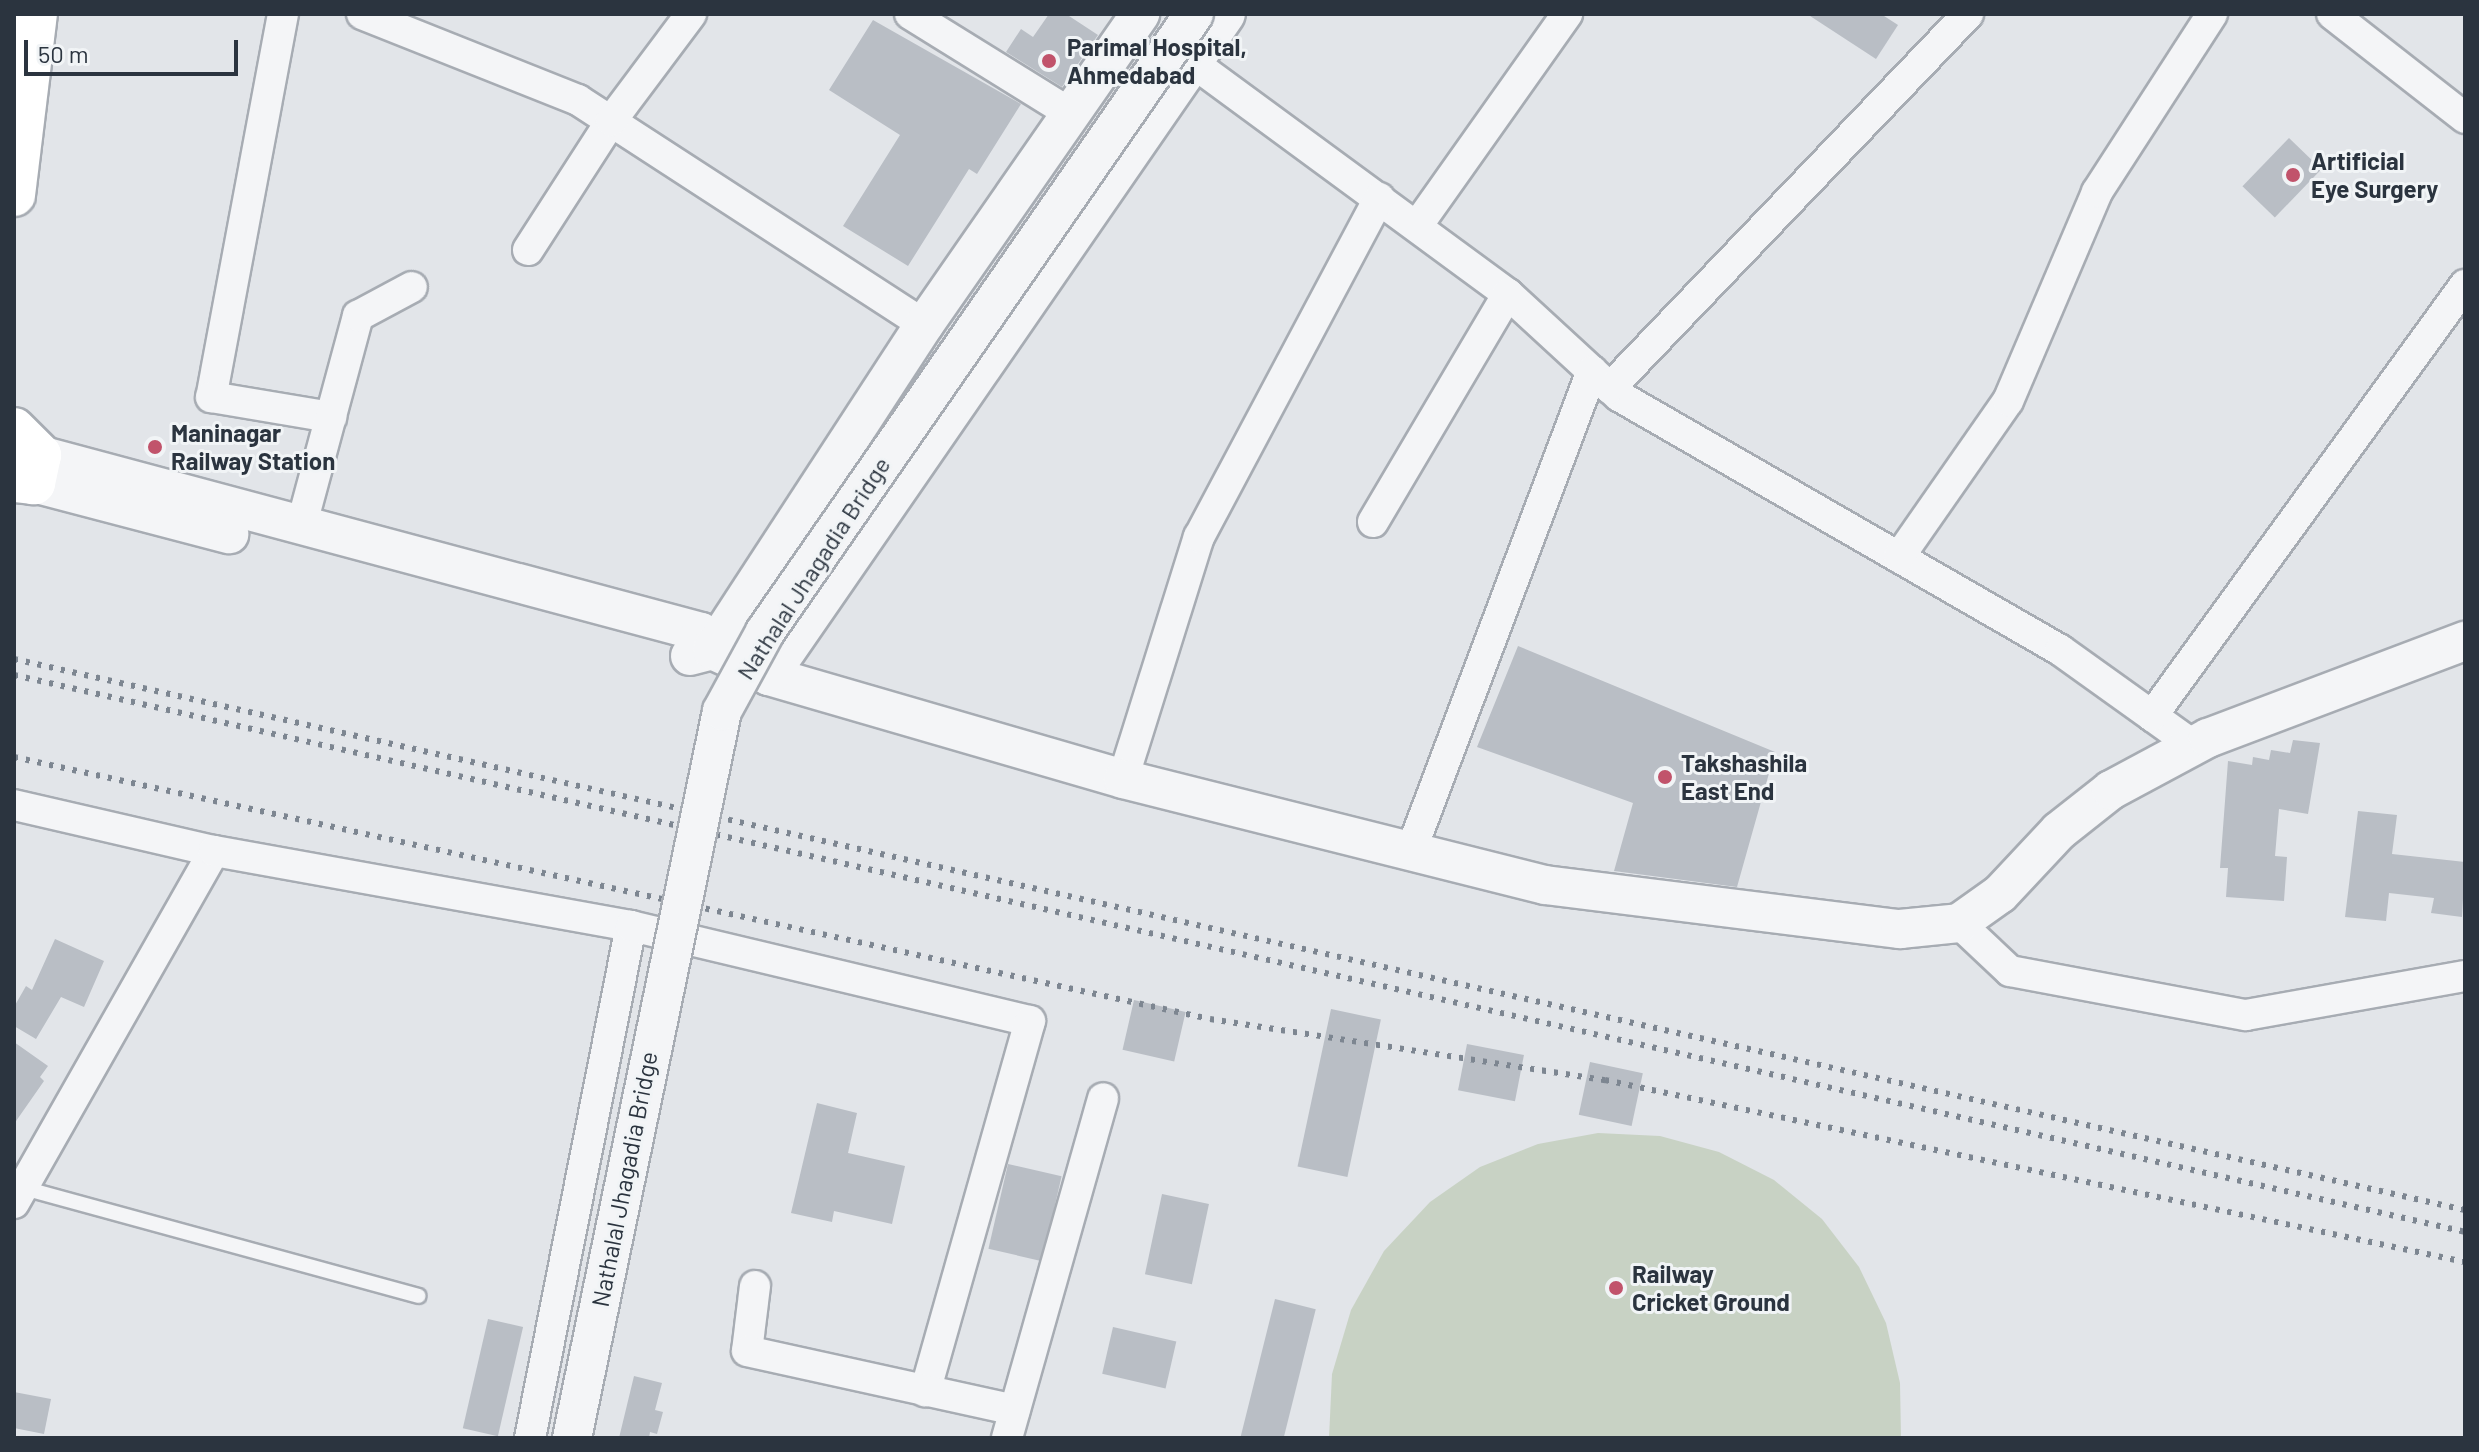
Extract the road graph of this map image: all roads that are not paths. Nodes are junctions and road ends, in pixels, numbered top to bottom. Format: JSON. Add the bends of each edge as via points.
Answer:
{"nodes":[{"id":1,"x":36,"y":14,"type":"edge"},
{"id":2,"x":283,"y":14,"type":"edge"},
{"id":3,"x":362,"y":14,"type":"edge"},
{"id":4,"x":691,"y":14,"type":"edge"},
{"id":5,"x":910,"y":14,"type":"edge"},
{"id":6,"x":1140,"y":14,"type":"edge"},
{"id":7,"x":1172,"y":14,"type":"edge"},
{"id":8,"x":1194,"y":14,"type":"edge"},
{"id":9,"x":1226,"y":14,"type":"edge"},
{"id":10,"x":1567,"y":14,"type":"edge"},
{"id":11,"x":1968,"y":14,"type":"edge"},
{"id":12,"x":2212,"y":14,"type":"edge"},
{"id":13,"x":2332,"y":14,"type":"edge"},
{"id":14,"x":1192,"y":62,"type":"junction"},
{"id":15,"x":1071,"y":114,"type":"junction"},
{"id":16,"x":2465,"y":118,"type":"edge"},
{"id":17,"x":611,"y":121,"type":"junction"},
{"id":18,"x":14,"y":195,"type":"edge"},
{"id":19,"x":1379,"y":198,"type":"junction"},
{"id":20,"x":1417,"y":226,"type":"junction"},
{"id":21,"x":528,"y":250,"type":"dead end"},
{"id":22,"x":2465,"y":285,"type":"edge"},
{"id":23,"x":412,"y":287,"type":"dead end"},
{"id":24,"x":1508,"y":294,"type":"junction"},
{"id":25,"x":924,"y":325,"type":"junction"},
{"id":26,"x":1601,"y":380,"type":"junction"},
{"id":27,"x":331,"y":417,"type":"junction"},
{"id":28,"x":26,"y":462,"type":"edge"},
{"id":29,"x":1373,"y":522,"type":"dead end"},
{"id":30,"x":301,"y":527,"type":"junction"},
{"id":31,"x":1899,"y":557,"type":"junction"},
{"id":32,"x":2465,"y":641,"type":"edge"},
{"id":33,"x":712,"y":650,"type":"junction"},
{"id":34,"x":769,"y":676,"type":"junction"},
{"id":35,"x":2152,"y":716,"type":"junction"},
{"id":36,"x":2194,"y":746,"type":"junction"},
{"id":37,"x":1123,"y":779,"type":"junction"},
{"id":38,"x":14,"y":805,"type":"edge"},
{"id":39,"x":214,"y":851,"type":"junction"},
{"id":40,"x":1411,"y":851,"type":"junction"},
{"id":41,"x":1959,"y":923,"type":"junction"},
{"id":42,"x":631,"y":926,"type":"junction"},
{"id":43,"x":2465,"y":976,"type":"edge"},
{"id":44,"x":1103,"y":1098,"type":"dead end"},
{"id":45,"x":19,"y":1195,"type":"edge"},
{"id":46,"x":755,"y":1286,"type":"dead end"},
{"id":47,"x":418,"y":1296,"type":"dead end"},
{"id":48,"x":925,"y":1391,"type":"junction"},
{"id":49,"x":1011,"y":1424,"type":"edge"},
{"id":50,"x":530,"y":1438,"type":"edge"},
{"id":51,"x":554,"y":1438,"type":"edge"},
{"id":52,"x":572,"y":1438,"type":"edge"}],
"edges":[{"from":1,"to":18,"type":"main road"},
{"from":2,"to":27,"type":"street","via":[[211,397]]},
{"from":3,"to":17,"type":"street","via":[[578,100]]},
{"from":4,"to":17,"type":"street"},
{"from":5,"to":15,"type":"street"},
{"from":6,"to":15,"type":"street"},
{"from":7,"to":51,"type":"street","name":"Nathalal Jhagadia Bridge","via":[[749,623],[704,705]]},
{"from":8,"to":52,"type":"street","name":"Nathalal Jhagadia Bridge","bridge":true,"via":[[765,632],[722,711]]},
{"from":9,"to":14,"type":"street"},
{"from":10,"to":20,"type":"street"},
{"from":11,"to":26,"type":"street"},
{"from":12,"to":31,"type":"street","via":[[2097,192],[2008,401]]},
{"from":13,"to":16,"type":"street"},
{"from":14,"to":19,"type":"street"},
{"from":14,"to":34,"type":"street"},
{"from":15,"to":25,"type":"street"},
{"from":17,"to":21,"type":"street"},
{"from":17,"to":25,"type":"street"},
{"from":19,"to":20,"type":"street"},
{"from":19,"to":37,"type":"street","via":[[1199,537]]},
{"from":20,"to":24,"type":"street"},
{"from":22,"to":35,"type":"street"},
{"from":23,"to":27,"type":"street","via":[[358,316]]},
{"from":24,"to":26,"type":"street"},
{"from":24,"to":29,"type":"street"},
{"from":25,"to":33,"type":"street"},
{"from":26,"to":31,"type":"street"},
{"from":26,"to":40,"type":"street"},
{"from":27,"to":30,"type":"street"},
{"from":28,"to":30,"type":"street"},
{"from":28,"to":33,"type":"street","via":[[689,656]]},
{"from":30,"to":33,"type":"street","via":[[701,632]]},
{"from":31,"to":35,"type":"street","via":[[2060,650]]},
{"from":32,"to":36,"type":"street"},
{"from":33,"to":34,"type":"street"},
{"from":34,"to":37,"type":"street"},
{"from":35,"to":36,"type":"street"},
{"from":36,"to":41,"type":"street","via":[[2111,790],[2059,831],[2000,894]]},
{"from":37,"to":40,"type":"street"},
{"from":38,"to":39,"type":"street"},
{"from":39,"to":42,"type":"street"},
{"from":39,"to":45,"type":"street"},
{"from":40,"to":41,"type":"street","via":[[1545,885],[1900,929]]},
{"from":41,"to":43,"type":"street","via":[[2010,971],[2246,1015]]},
{"from":42,"to":48,"type":"street","via":[[1030,1021]]},
{"from":42,"to":50,"type":"street"},
{"from":44,"to":49,"type":"street"},
{"from":45,"to":47,"type":"lane"},
{"from":46,"to":48,"type":"street","via":[[747,1351]]},
{"from":48,"to":49,"type":"street"}]}
